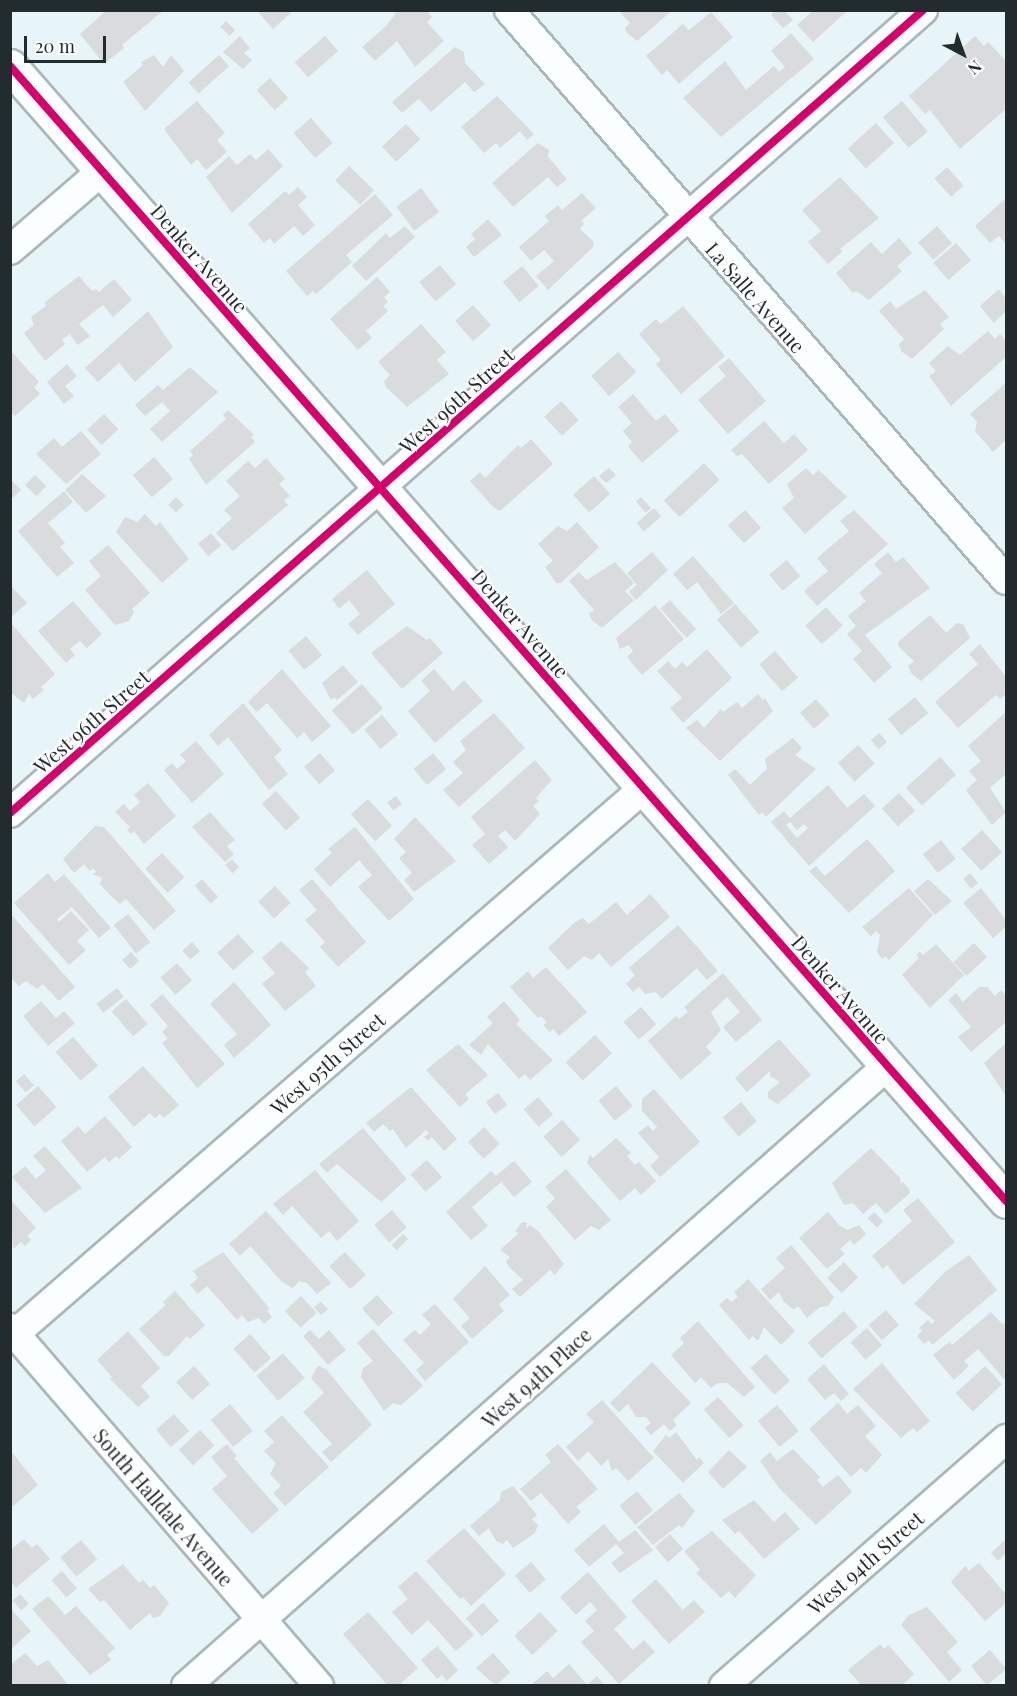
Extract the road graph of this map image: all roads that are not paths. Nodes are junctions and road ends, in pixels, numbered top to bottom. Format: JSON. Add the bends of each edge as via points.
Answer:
{"nodes":[{"id":1,"x":509,"y":10,"type":"edge"},
{"id":2,"x":923,"y":10,"type":"edge"},
{"id":3,"x":10,"y":66,"type":"edge"},
{"id":4,"x":102,"y":171,"type":"junction"},
{"id":5,"x":687,"y":218,"type":"junction"},
{"id":6,"x":10,"y":250,"type":"edge"},
{"id":7,"x":382,"y":488,"type":"junction"},
{"id":8,"x":1006,"y":580,"type":"edge"},
{"id":9,"x":644,"y":788,"type":"junction"},
{"id":10,"x":10,"y":813,"type":"edge"},
{"id":11,"x":886,"y":1067,"type":"junction"},
{"id":12,"x":1006,"y":1201,"type":"edge"},
{"id":13,"x":12,"y":1333,"type":"edge"},
{"id":14,"x":1006,"y":1439,"type":"edge"},
{"id":15,"x":262,"y":1620,"type":"junction"},
{"id":16,"x":186,"y":1686,"type":"edge"},
{"id":17,"x":319,"y":1686,"type":"edge"},
{"id":18,"x":724,"y":1686,"type":"edge"}],
"edges":[{"from":1,"to":5,"type":"street","name":"La Salle Avenue"},
{"from":2,"to":5,"type":"street","name":"West 96th Street"},
{"from":3,"to":4,"type":"street","name":"Denker Avenue"},
{"from":4,"to":6,"type":"street"},
{"from":4,"to":7,"type":"street","name":"Denker Avenue"},
{"from":5,"to":7,"type":"street","name":"West 96th Street"},
{"from":5,"to":8,"type":"street","name":"La Salle Avenue"},
{"from":7,"to":9,"type":"street","name":"Denker Avenue"},
{"from":7,"to":10,"type":"street","name":"West 96th Street"},
{"from":9,"to":11,"type":"street","name":"Denker Avenue"},
{"from":9,"to":13,"type":"street","name":"West 95th Street"},
{"from":11,"to":12,"type":"street","name":"Denker Avenue"},
{"from":11,"to":15,"type":"street","name":"West 94th Place"},
{"from":13,"to":15,"type":"street","name":"South Halldale Avenue"},
{"from":14,"to":18,"type":"street","name":"West 94th Street"},
{"from":15,"to":16,"type":"street","name":"West 94th Place"},
{"from":15,"to":17,"type":"street","name":"South Halldale Avenue"}]}
